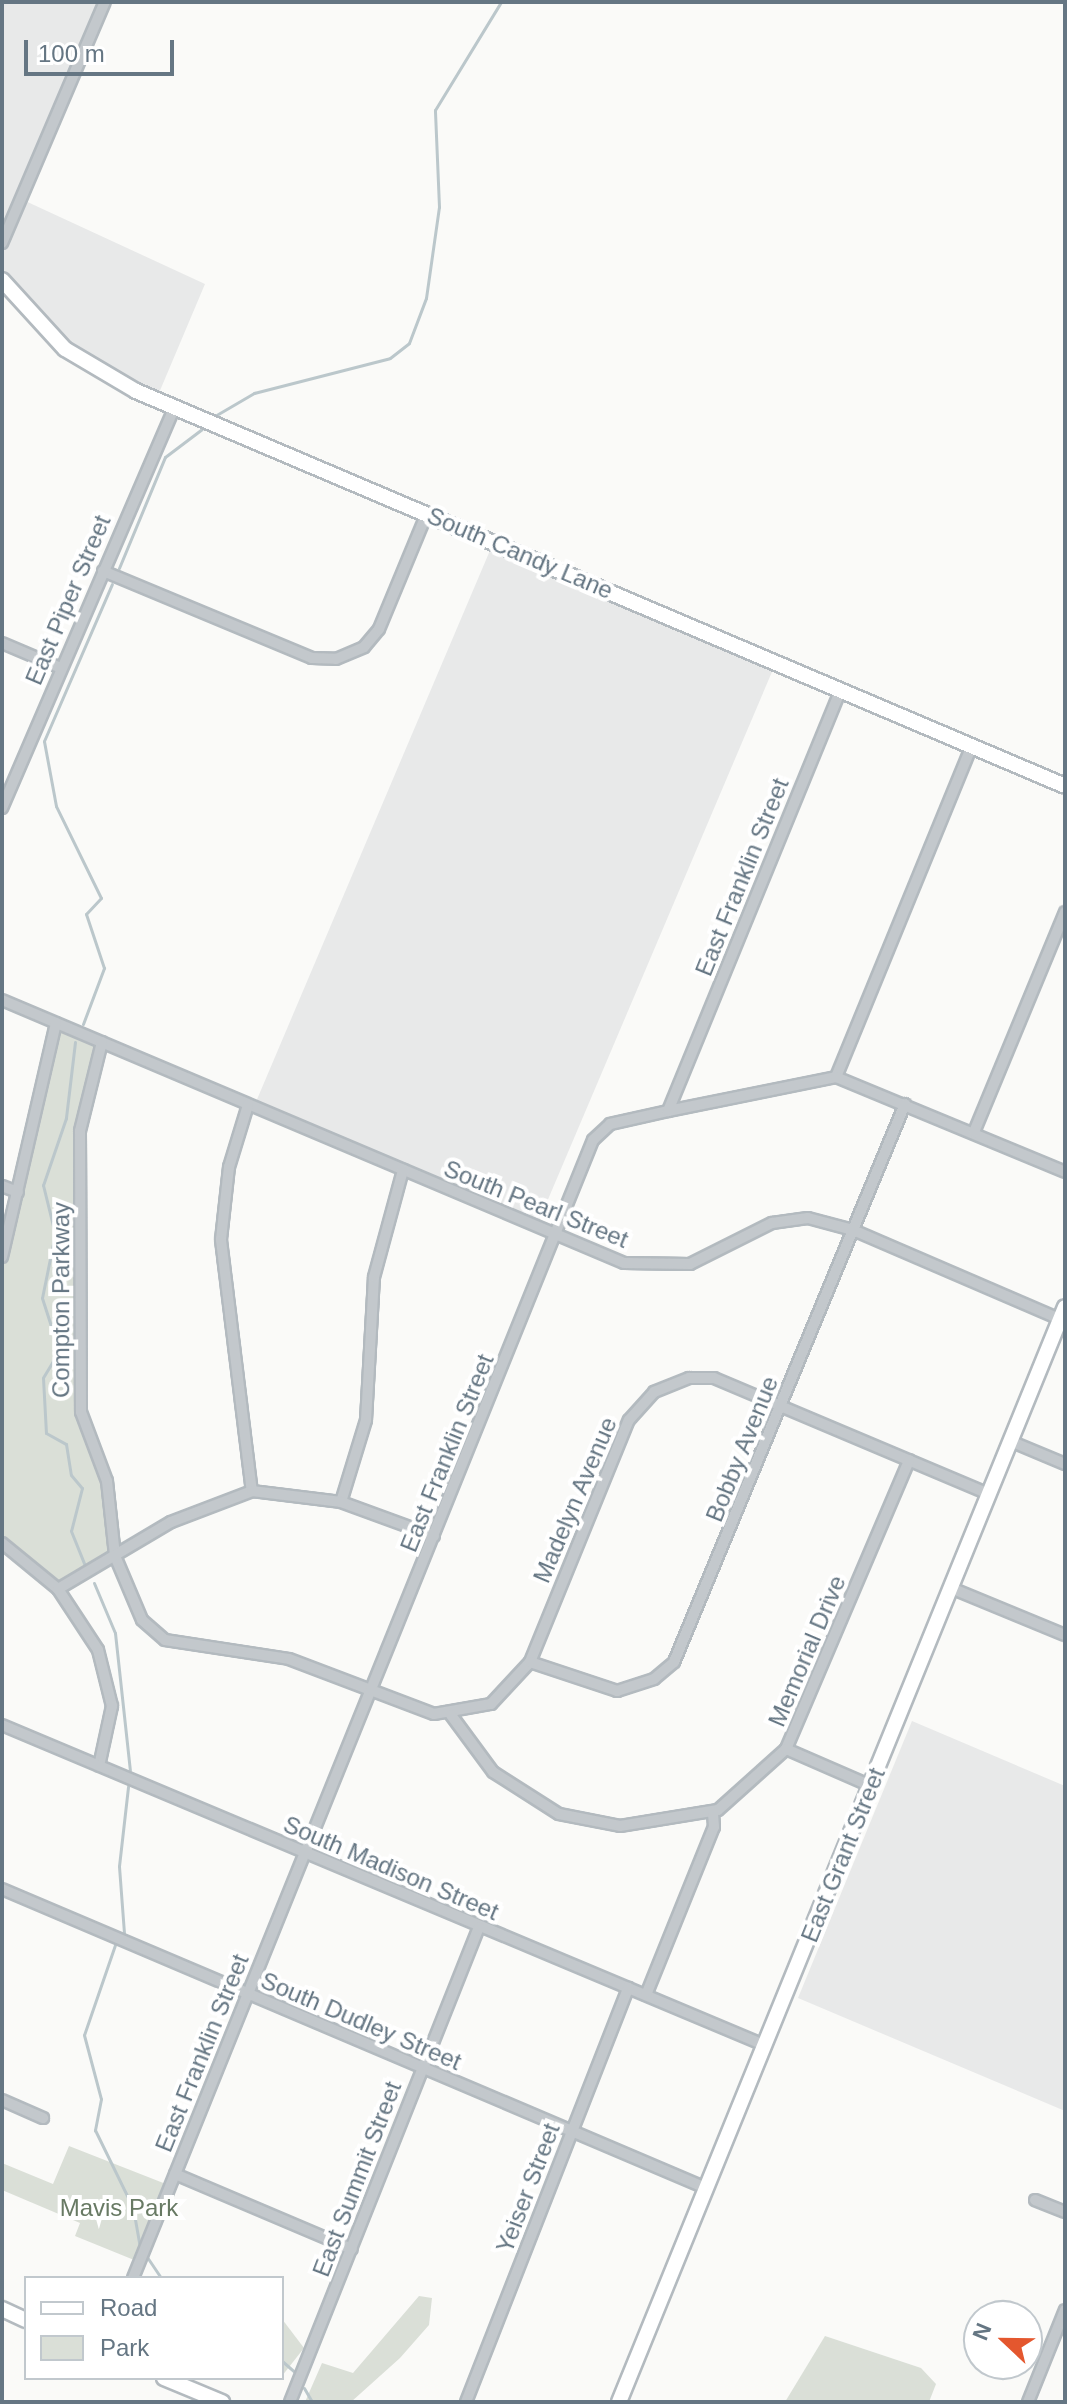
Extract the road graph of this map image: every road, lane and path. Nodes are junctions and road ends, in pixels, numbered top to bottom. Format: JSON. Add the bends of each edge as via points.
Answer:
{"nodes":[{"id":1,"x":105,"y":2,"type":"edge"},
{"id":2,"x":2,"y":243,"type":"edge"},
{"id":3,"x":2,"y":280,"type":"edge"},
{"id":4,"x":174,"y":408,"type":"junction"},
{"id":5,"x":427,"y":513,"type":"junction"},
{"id":6,"x":103,"y":571,"type":"junction"},
{"id":7,"x":2,"y":643,"type":"edge"},
{"id":8,"x":61,"y":668,"type":"junction"},
{"id":9,"x":841,"y":690,"type":"junction"},
{"id":10,"x":972,"y":746,"type":"junction"},
{"id":11,"x":1065,"y":786,"type":"edge"},
{"id":12,"x":2,"y":808,"type":"edge"},
{"id":13,"x":1065,"y":912,"type":"edge"},
{"id":14,"x":2,"y":1000,"type":"edge"},
{"id":15,"x":56,"y":1023,"type":"junction"},
{"id":16,"x":102,"y":1042,"type":"junction"},
{"id":17,"x":836,"y":1077,"type":"junction"},
{"id":18,"x":905,"y":1104,"type":"junction"},
{"id":19,"x":248,"y":1105,"type":"junction"},
{"id":20,"x":668,"y":1111,"type":"junction"},
{"id":21,"x":974,"y":1132,"type":"junction"},
{"id":22,"x":403,"y":1170,"type":"junction"},
{"id":23,"x":1065,"y":1172,"type":"edge"},
{"id":24,"x":2,"y":1186,"type":"edge"},
{"id":25,"x":18,"y":1192,"type":"junction"},
{"id":26,"x":853,"y":1230,"type":"junction"},
{"id":27,"x":556,"y":1235,"type":"junction"},
{"id":28,"x":2,"y":1257,"type":"edge"},
{"id":29,"x":1062,"y":1313,"type":"edge"},
{"id":30,"x":782,"y":1405,"type":"junction"},
{"id":31,"x":1010,"y":1441,"type":"junction"},
{"id":32,"x":909,"y":1460,"type":"junction"},
{"id":33,"x":1065,"y":1464,"type":"edge"},
{"id":34,"x":252,"y":1491,"type":"junction"},
{"id":35,"x":989,"y":1494,"type":"junction"},
{"id":36,"x":341,"y":1502,"type":"junction"},
{"id":37,"x":434,"y":1536,"type":"junction"},
{"id":38,"x":2,"y":1543,"type":"edge"},
{"id":39,"x":115,"y":1556,"type":"junction"},
{"id":40,"x":951,"y":1588,"type":"junction"},
{"id":41,"x":58,"y":1589,"type":"junction"},
{"id":42,"x":1065,"y":1635,"type":"edge"},
{"id":43,"x":530,"y":1662,"type":"junction"},
{"id":44,"x":373,"y":1689,"type":"junction"},
{"id":45,"x":451,"y":1715,"type":"junction"},
{"id":46,"x":2,"y":1725,"type":"edge"},
{"id":47,"x":786,"y":1749,"type":"junction"},
{"id":48,"x":99,"y":1766,"type":"junction"},
{"id":49,"x":871,"y":1786,"type":"junction"},
{"id":50,"x":713,"y":1812,"type":"junction"},
{"id":51,"x":304,"y":1853,"type":"junction"},
{"id":52,"x":2,"y":1889,"type":"edge"},
{"id":53,"x":479,"y":1927,"type":"junction"},
{"id":54,"x":628,"y":1988,"type":"junction"},
{"id":55,"x":247,"y":1994,"type":"junction"},
{"id":56,"x":646,"y":1995,"type":"junction"},
{"id":57,"x":764,"y":2045,"type":"junction"},
{"id":58,"x":421,"y":2069,"type":"junction"},
{"id":59,"x":2,"y":2100,"type":"edge"},
{"id":60,"x":43,"y":2118,"type":"dead end"},
{"id":61,"x":571,"y":2131,"type":"junction"},
{"id":62,"x":175,"y":2174,"type":"junction"},
{"id":63,"x":706,"y":2188,"type":"junction"},
{"id":64,"x":1035,"y":2200,"type":"dead end"},
{"id":65,"x":1065,"y":2212,"type":"edge"},
{"id":66,"x":352,"y":2249,"type":"junction"},
{"id":67,"x":134,"y":2276,"type":"edge"},
{"id":68,"x":2,"y":2309,"type":"edge"},
{"id":69,"x":1065,"y":2310,"type":"edge"},
{"id":70,"x":24,"y":2319,"type":"edge"},
{"id":71,"x":169,"y":2380,"type":"edge"},
{"id":72,"x":222,"y":2402,"type":"edge"},
{"id":73,"x":290,"y":2402,"type":"edge"},
{"id":74,"x":466,"y":2402,"type":"edge"},
{"id":75,"x":619,"y":2402,"type":"edge"},
{"id":76,"x":1028,"y":2402,"type":"edge"}],
"edges":[{"from":1,"to":2,"type":"street"},
{"from":3,"to":4,"type":"main road","name":"South Candy Lane","via":[[34,322],[81,362]]},
{"from":4,"to":5,"type":"main road","name":"South Candy Lane"},
{"from":4,"to":6,"type":"street","name":"East Piper Street"},
{"from":5,"to":6,"type":"street","via":[[379,629],[358,651],[336,659],[312,658]]},
{"from":5,"to":9,"type":"main road","name":"South Candy Lane"},
{"from":6,"to":8,"type":"street","name":"East Piper Street"},
{"from":7,"to":8,"type":"street"},
{"from":8,"to":12,"type":"street","name":"East Piper Street"},
{"from":9,"to":10,"type":"main road","name":"South Candy Lane"},
{"from":9,"to":20,"type":"street","name":"East Franklin Street"},
{"from":10,"to":11,"type":"main road","name":"South Candy Lane"},
{"from":10,"to":17,"type":"street"},
{"from":13,"to":21,"type":"street"},
{"from":14,"to":15,"type":"street","name":"South Pearl Street"},
{"from":15,"to":16,"type":"street","name":"South Pearl Street"},
{"from":15,"to":25,"type":"street"},
{"from":16,"to":19,"type":"street","name":"South Pearl Street"},
{"from":16,"to":39,"type":"street","name":"Compton Parkway","via":[[80,1131],[79,1400],[107,1481]]},
{"from":17,"to":18,"type":"street"},
{"from":17,"to":20,"type":"street"},
{"from":18,"to":21,"type":"street"},
{"from":18,"to":26,"type":"street","name":"Bobby Avenue"},
{"from":19,"to":22,"type":"street","name":"South Pearl Street"},
{"from":19,"to":34,"type":"street","via":[[229,1167],[221,1240]]},
{"from":20,"to":27,"type":"street","name":"East Franklin Street","via":[[600,1131]]},
{"from":21,"to":23,"type":"street"},
{"from":22,"to":27,"type":"street","name":"South Pearl Street"},
{"from":22,"to":36,"type":"street","via":[[374,1277],[366,1420]]},
{"from":24,"to":25,"type":"street"},
{"from":25,"to":28,"type":"street"},
{"from":26,"to":27,"type":"street","name":"South Pearl Street","via":[[783,1220],[713,1256],[667,1268],[624,1263]]},
{"from":26,"to":29,"type":"street","name":"South Pearl Street"},
{"from":26,"to":30,"type":"street","name":"Bobby Avenue"},
{"from":27,"to":37,"type":"street","name":"East Franklin Street"},
{"from":29,"to":31,"type":"main road","name":"East Grant Street"},
{"from":30,"to":32,"type":"street","name":"Madelyn Avenue"},
{"from":30,"to":43,"type":"street","name":"Madelyn Avenue","via":[[702,1377],[676,1380],[644,1400],[629,1420]]},
{"from":30,"to":43,"type":"street","name":"Bobby Avenue","via":[[687,1639],[665,1672],[630,1689],[604,1690]]},
{"from":31,"to":33,"type":"street"},
{"from":31,"to":35,"type":"main road","name":"East Grant Street"},
{"from":32,"to":35,"type":"street","name":"Madelyn Avenue"},
{"from":32,"to":47,"type":"street","name":"Memorial Drive"},
{"from":34,"to":36,"type":"street"},
{"from":34,"to":39,"type":"street","via":[[200,1508]]},
{"from":35,"to":40,"type":"main road","name":"East Grant Street"},
{"from":36,"to":37,"type":"street"},
{"from":37,"to":44,"type":"street","name":"East Franklin Street"},
{"from":38,"to":41,"type":"street"},
{"from":39,"to":41,"type":"street"},
{"from":39,"to":44,"type":"street","via":[[142,1620],[165,1640],[289,1659]]},
{"from":40,"to":42,"type":"street"},
{"from":40,"to":49,"type":"main road","name":"East Grant Street"},
{"from":41,"to":48,"type":"street","via":[[109,1681],[110,1730]]},
{"from":43,"to":45,"type":"street","name":"Madelyn Avenue","via":[[503,1696]]},
{"from":44,"to":45,"type":"street"},
{"from":44,"to":51,"type":"street","name":"East Franklin Street"},
{"from":45,"to":50,"type":"street","via":[[493,1772],[559,1814],[620,1826]]},
{"from":46,"to":48,"type":"street","name":"South Madison Street"},
{"from":47,"to":49,"type":"street"},
{"from":47,"to":50,"type":"street","name":"Memorial Drive"},
{"from":48,"to":51,"type":"street","name":"South Madison Street"},
{"from":49,"to":57,"type":"main road","name":"East Grant Street"},
{"from":50,"to":56,"type":"street","via":[[714,1827]]},
{"from":51,"to":53,"type":"street","name":"South Madison Street"},
{"from":51,"to":55,"type":"street","name":"East Franklin Street"},
{"from":52,"to":55,"type":"street","name":"South Dudley Street"},
{"from":53,"to":54,"type":"street","name":"South Madison Street"},
{"from":53,"to":58,"type":"street","name":"East Summit Street"},
{"from":54,"to":56,"type":"street","name":"South Madison Street"},
{"from":54,"to":61,"type":"street","name":"Yeiser Street"},
{"from":55,"to":58,"type":"street","name":"South Dudley Street"},
{"from":55,"to":62,"type":"street","name":"East Franklin Street"},
{"from":56,"to":57,"type":"street","name":"South Madison Street"},
{"from":57,"to":63,"type":"main road","name":"East Grant Street"},
{"from":58,"to":61,"type":"street","name":"South Dudley Street"},
{"from":58,"to":66,"type":"street","name":"East Summit Street"},
{"from":59,"to":60,"type":"street"},
{"from":61,"to":63,"type":"street","name":"South Dudley Street"},
{"from":61,"to":74,"type":"street","name":"Yeiser Street"},
{"from":62,"to":66,"type":"street"},
{"from":62,"to":67,"type":"street","name":"East Franklin Street"},
{"from":63,"to":75,"type":"main road","name":"East Grant Street"},
{"from":64,"to":65,"type":"street"},
{"from":66,"to":73,"type":"street","name":"East Summit Street"},
{"from":68,"to":70,"type":"main road"},
{"from":69,"to":76,"type":"street"},
{"from":71,"to":72,"type":"main road"}]}
